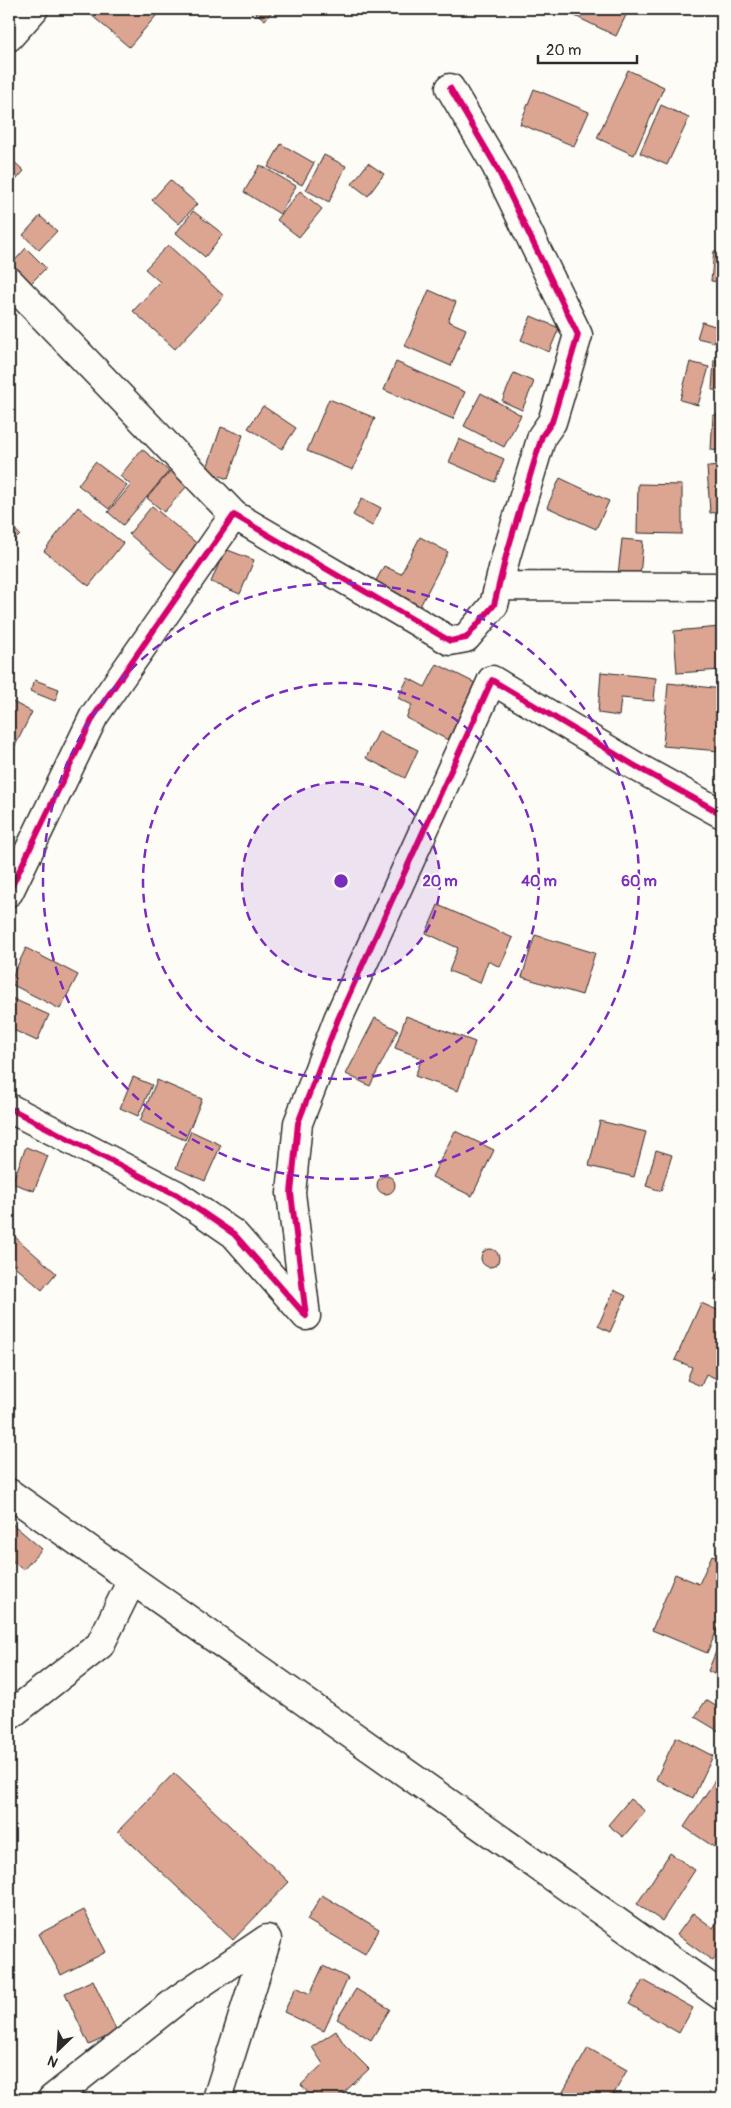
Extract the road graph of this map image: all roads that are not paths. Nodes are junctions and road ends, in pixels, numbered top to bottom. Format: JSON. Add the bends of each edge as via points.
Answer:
{"nodes":[{"id":1,"x":34,"y":9,"type":"edge"},
{"id":2,"x":9,"y":37,"type":"edge"},
{"id":3,"x":450,"y":88,"type":"dead end"},
{"id":4,"x":9,"y":281,"type":"edge"},
{"id":5,"x":234,"y":514,"type":"junction"},
{"id":6,"x":499,"y":586,"type":"junction"},
{"id":7,"x":722,"y":587,"type":"edge"},
{"id":8,"x":722,"y":814,"type":"edge"},
{"id":9,"x":9,"y":892,"type":"edge"},
{"id":10,"x":9,"y":1108,"type":"edge"},
{"id":11,"x":9,"y":1493,"type":"edge"},
{"id":12,"x":132,"y":1580,"type":"junction"},
{"id":13,"x":9,"y":1716,"type":"edge"},
{"id":14,"x":722,"y":1996,"type":"edge"},
{"id":15,"x":52,"y":2099,"type":"edge"},
{"id":16,"x":217,"y":2099,"type":"edge"}],
"edges":[{"from":1,"to":2,"type":"street"},
{"from":3,"to":6,"type":"street","via":[[496,166],[578,335],[552,422],[542,436]]},
{"from":4,"to":5,"type":"street"},
{"from":5,"to":6,"type":"street","via":[[450,641],[466,638],[494,605]]},
{"from":5,"to":9,"type":"street","via":[[94,716]]},
{"from":6,"to":7,"type":"street"},
{"from":8,"to":10,"type":"street","via":[[492,680],[338,1018],[298,1123],[291,1193],[306,1316],[234,1234],[177,1195]]},
{"from":11,"to":12,"type":"street"},
{"from":12,"to":13,"type":"street","via":[[100,1645]]},
{"from":12,"to":14,"type":"street"},
{"from":15,"to":16,"type":"street","via":[[182,1997],[267,1939]]}]}
